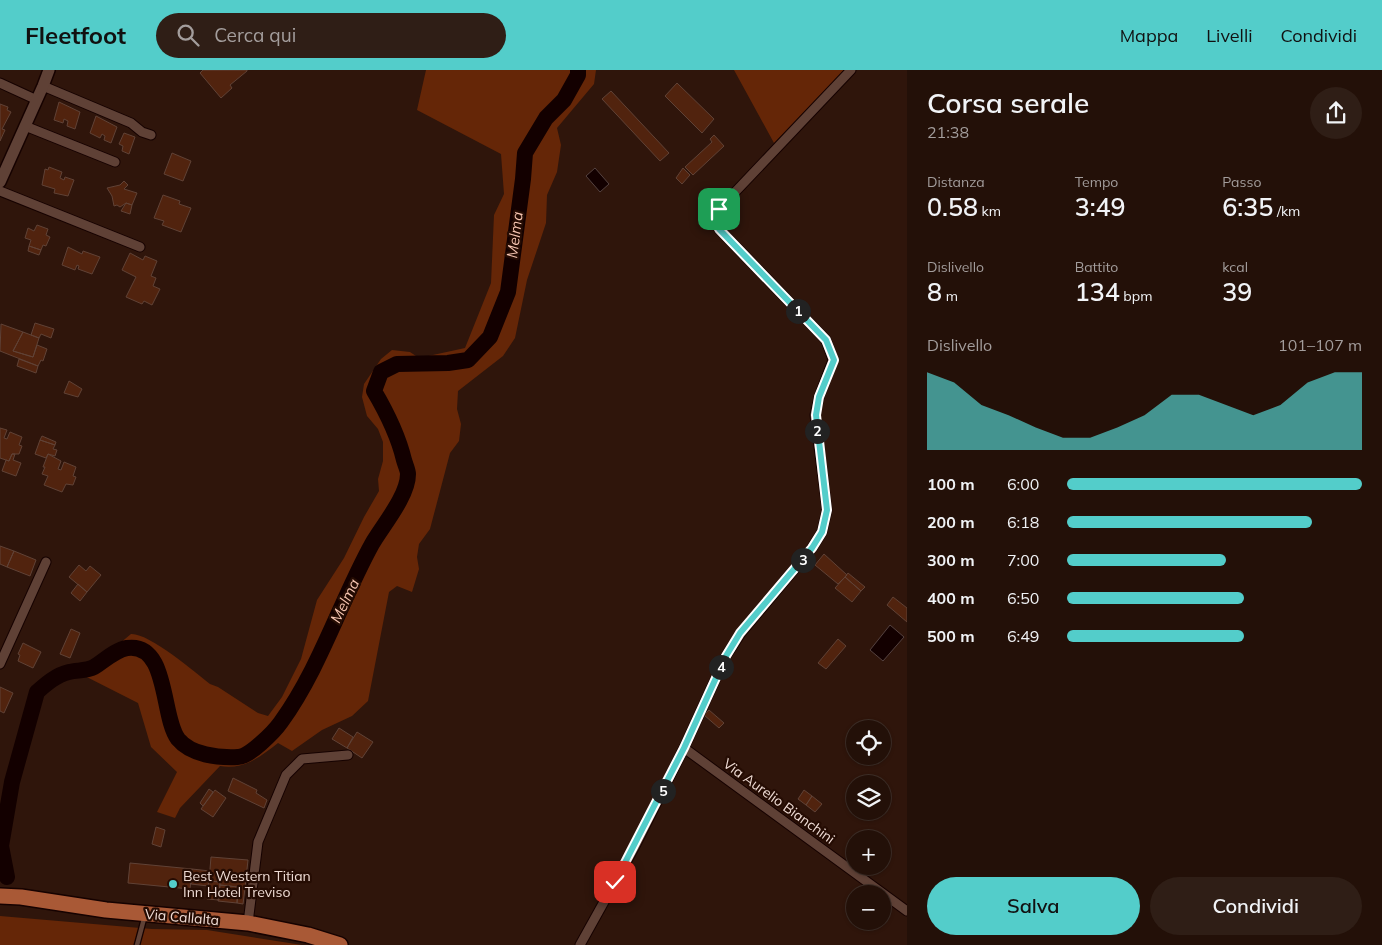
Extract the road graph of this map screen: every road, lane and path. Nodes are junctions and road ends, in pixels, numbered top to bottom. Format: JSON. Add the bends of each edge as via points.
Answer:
{"nodes":[{"id":1,"x":48,"y":70,"type":"edge"},
{"id":2,"x":851,"y":70,"type":"edge"},
{"id":3,"x":0,"y":83,"type":"edge"},
{"id":4,"x":43,"y":86,"type":"junction"},
{"id":5,"x":37,"y":100,"type":"junction"},
{"id":6,"x":25,"y":126,"type":"junction"},
{"id":7,"x":151,"y":135,"type":"dead end"},
{"id":8,"x":115,"y":162,"type":"dead end"},
{"id":9,"x":3,"y":169,"type":"edge"},
{"id":10,"x":0,"y":182,"type":"edge"},
{"id":11,"x":0,"y":191,"type":"edge"},
{"id":12,"x":140,"y":246,"type":"dead end"},
{"id":13,"x":46,"y":562,"type":"dead end"},
{"id":14,"x":0,"y":664,"type":"edge"},
{"id":15,"x":684,"y":748,"type":"junction"},
{"id":16,"x":348,"y":755,"type":"dead end"},
{"id":17,"x":0,"y":888,"type":"edge"},
{"id":18,"x":0,"y":896,"type":"edge"},
{"id":19,"x":21,"y":897,"type":"junction"},
{"id":20,"x":907,"y":911,"type":"edge"},
{"id":21,"x":145,"y":914,"type":"junction"},
{"id":22,"x":248,"y":923,"type":"junction"},
{"id":23,"x":138,"y":945,"type":"edge"},
{"id":24,"x":340,"y":945,"type":"edge"},
{"id":25,"x":580,"y":945,"type":"edge"}],
"edges":[{"from":1,"to":4,"type":"street"},
{"from":2,"to":15,"type":"street","via":[[719,209],[715,219],[719,229],[826,340],[834,360],[819,397],[816,415],[827,510],[822,532],[812,548],[740,633],[726,656]]},
{"from":3,"to":5,"type":"street"},
{"from":4,"to":5,"type":"street"},
{"from":4,"to":7,"type":"street","via":[[131,123]]},
{"from":5,"to":6,"type":"street"},
{"from":6,"to":8,"type":"street"},
{"from":6,"to":9,"type":"street"},
{"from":9,"to":10,"type":"street"},
{"from":11,"to":12,"type":"street"},
{"from":13,"to":14,"type":"street"},
{"from":15,"to":20,"type":"street","name":"Via Aurelio Bianchini"},
{"from":15,"to":25,"type":"street"},
{"from":16,"to":22,"type":"street","via":[[302,759],[286,775],[258,842]]},
{"from":17,"to":19,"type":"main road","name":"Via Callalta"},
{"from":18,"to":19,"type":"main road","name":"Via Callalta"},
{"from":19,"to":21,"type":"main road","name":"Via Callalta"},
{"from":21,"to":22,"type":"main road","name":"Via Callalta"},
{"from":21,"to":23,"type":"lane"},
{"from":22,"to":24,"type":"main road","name":"Via Callalta"}]}
